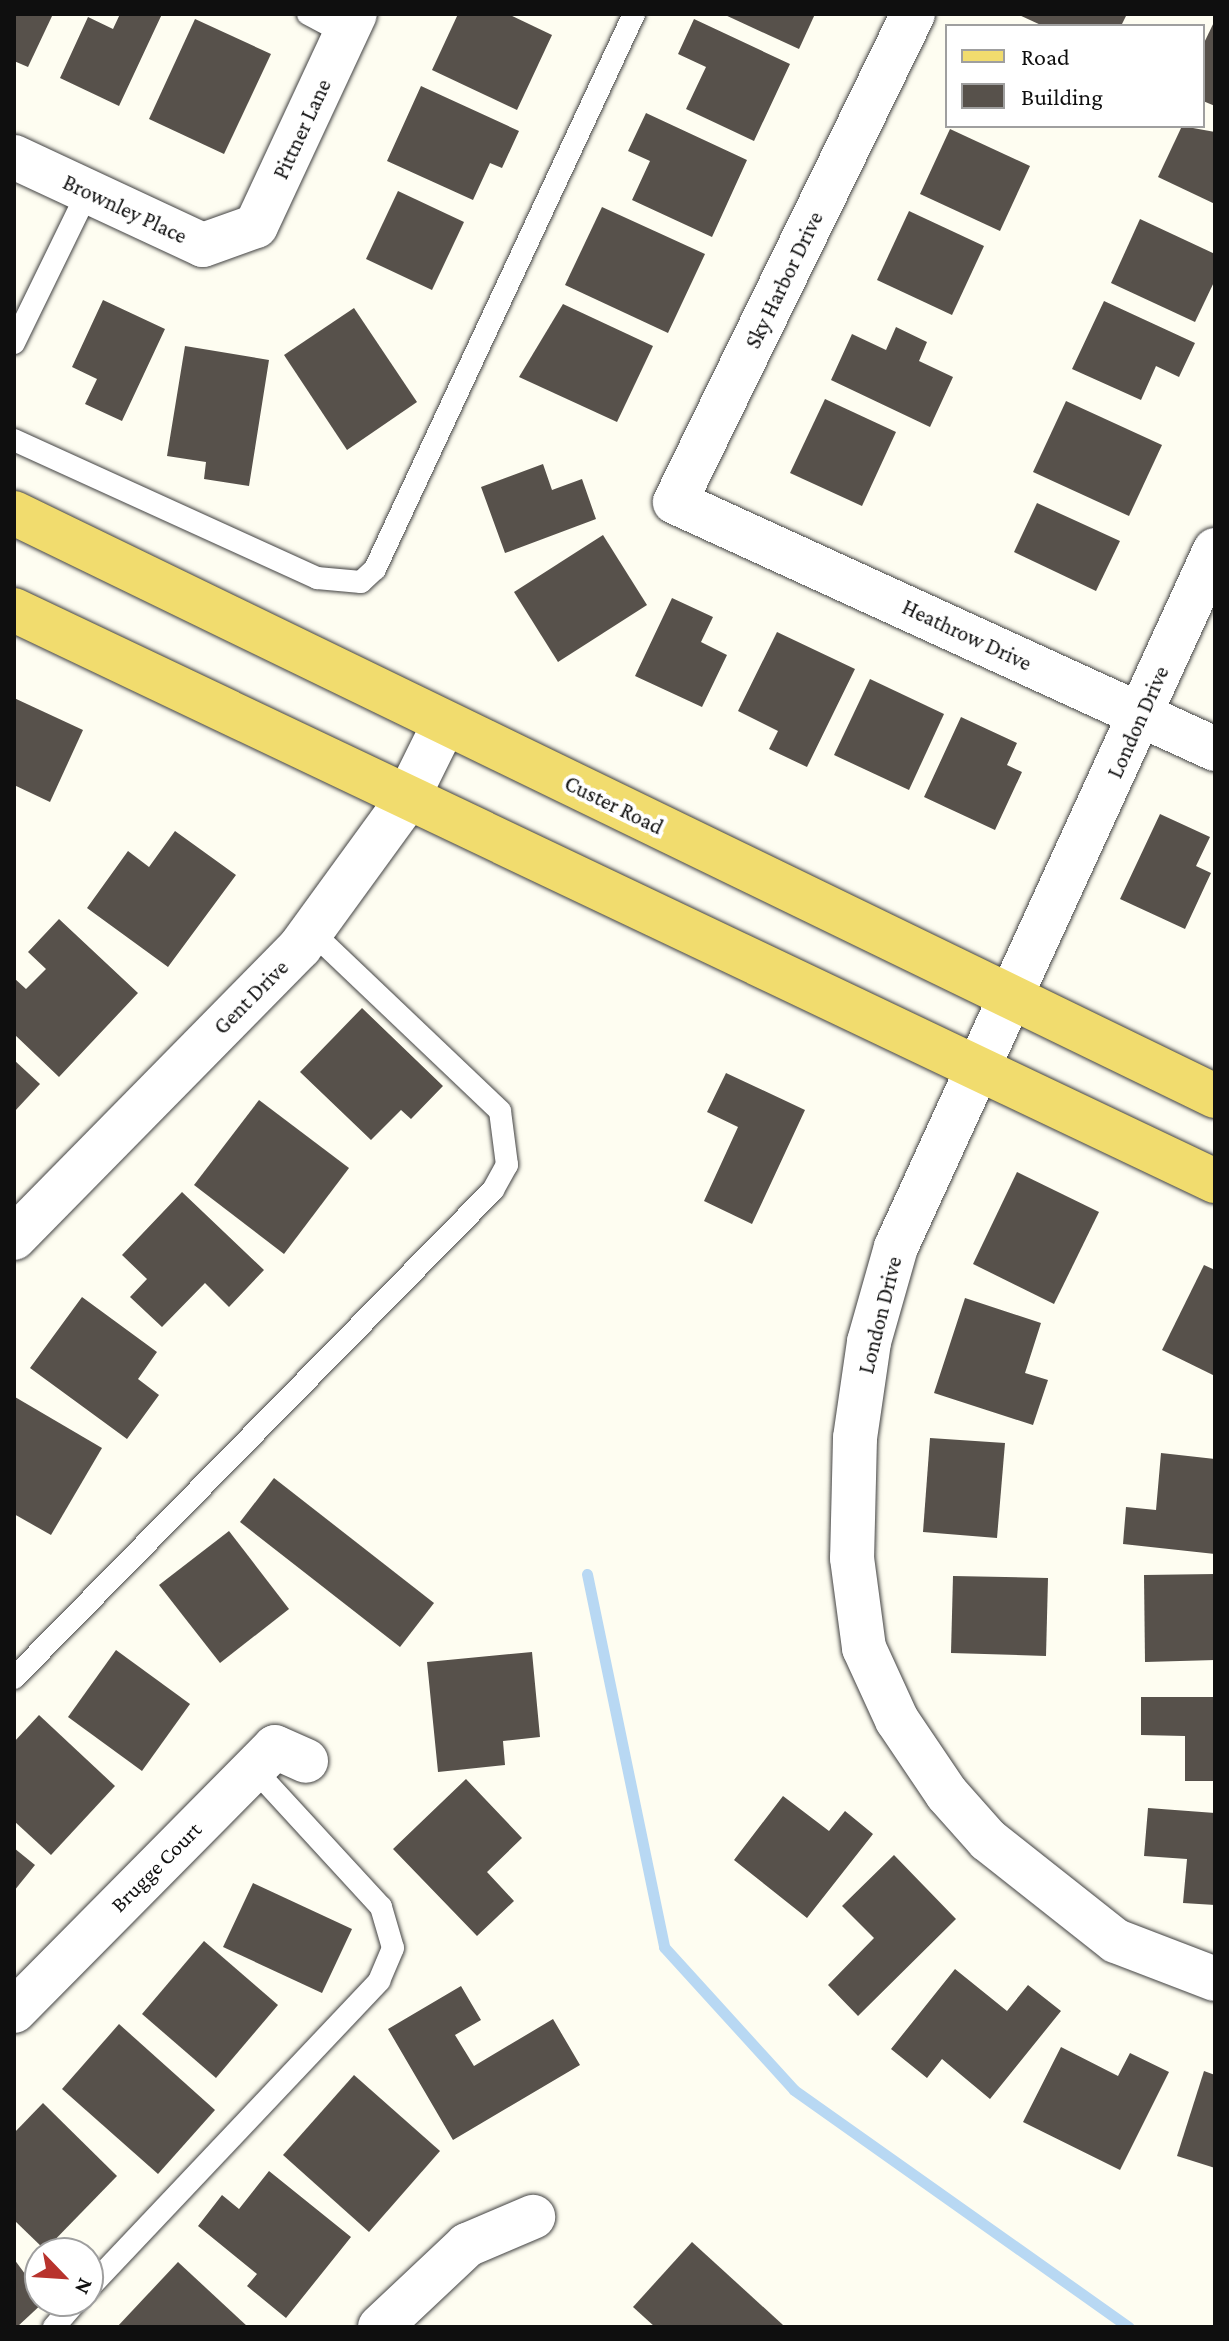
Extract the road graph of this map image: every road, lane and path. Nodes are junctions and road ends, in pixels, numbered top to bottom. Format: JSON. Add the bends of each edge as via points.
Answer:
{"nodes":[{"id":1,"x":634,"y":14,"type":"edge"},
{"id":2,"x":913,"y":14,"type":"edge"},
{"id":3,"x":336,"y":21,"type":"edge"},
{"id":4,"x":14,"y":157,"type":"edge"},
{"id":5,"x":88,"y":191,"type":"junction"},
{"id":6,"x":238,"y":232,"type":"joint"},
{"id":7,"x":14,"y":343,"type":"edge"},
{"id":8,"x":14,"y":440,"type":"edge"},
{"id":9,"x":14,"y":513,"type":"edge"},
{"id":10,"x":719,"y":522,"type":"joint"},
{"id":11,"x":1215,"y":550,"type":"edge"},
{"id":12,"x":14,"y":610,"type":"edge"},
{"id":13,"x":1141,"y":715,"type":"junction"},
{"id":14,"x":444,"y":724,"type":"junction"},
{"id":15,"x":1215,"y":749,"type":"edge"},
{"id":16,"x":406,"y":801,"type":"junction"},
{"id":17,"x":311,"y":931,"type":"junction"},
{"id":18,"x":1009,"y":996,"type":"junction"},
{"id":19,"x":976,"y":1066,"type":"junction"},
{"id":20,"x":1215,"y":1096,"type":"edge"},
{"id":21,"x":1215,"y":1181,"type":"edge"},
{"id":22,"x":14,"y":1238,"type":"edge"},
{"id":23,"x":14,"y":1678,"type":"edge"},
{"id":24,"x":306,"y":1761,"type":"dead end"},
{"id":25,"x":253,"y":1768,"type":"junction"},
{"id":26,"x":1215,"y":1979,"type":"edge"},
{"id":27,"x":14,"y":2011,"type":"edge"},
{"id":28,"x":533,"y":2217,"type":"dead end"},
{"id":29,"x":104,"y":2272,"type":"edge"},
{"id":30,"x":380,"y":2327,"type":"edge"}],
"edges":[{"from":1,"to":8,"type":"lane","via":[[382,555],[361,582],[340,585],[302,572]]},
{"from":2,"to":10,"type":"street","name":"Sky Harbor Drive","via":[[675,502]]},
{"from":3,"to":6,"type":"street","name":"Pittner Lane","via":[[256,226]]},
{"from":4,"to":5,"type":"street","name":"Brownley Place"},
{"from":5,"to":6,"type":"street","name":"Brownley Place","via":[[203,245]]},
{"from":5,"to":7,"type":"lane"},
{"from":9,"to":14,"type":"main road","name":"Custer Road"},
{"from":10,"to":13,"type":"street","name":"Heathrow Drive"},
{"from":11,"to":13,"type":"street","name":"London Drive"},
{"from":12,"to":16,"type":"main road"},
{"from":13,"to":15,"type":"street","name":"Heathrow Drive"},
{"from":13,"to":18,"type":"street","name":"London Drive"},
{"from":14,"to":16,"type":"street","name":"Gent Drive"},
{"from":14,"to":18,"type":"main road","name":"Custer Road"},
{"from":16,"to":17,"type":"street","name":"Gent Drive"},
{"from":16,"to":19,"type":"main road"},
{"from":17,"to":22,"type":"street","name":"Gent Drive"},
{"from":17,"to":23,"type":"lane","via":[[500,1111],[507,1165],[493,1190]]},
{"from":18,"to":19,"type":"street","name":"London Drive"},
{"from":18,"to":20,"type":"main road","name":"Custer Road"},
{"from":19,"to":21,"type":"main road"},
{"from":19,"to":26,"type":"street","name":"London Drive","via":[[896,1247],[869,1342],[855,1438],[852,1558],[864,1648],[897,1720],[988,1840],[1116,1941]]},
{"from":24,"to":25,"type":"street","name":"Brugge Court","via":[[275,1747]]},
{"from":25,"to":27,"type":"street","name":"Brugge Court"},
{"from":25,"to":29,"type":"lane","via":[[381,1907],[393,1948],[379,1981]]},
{"from":28,"to":30,"type":"street","via":[[467,2245]]}]}
